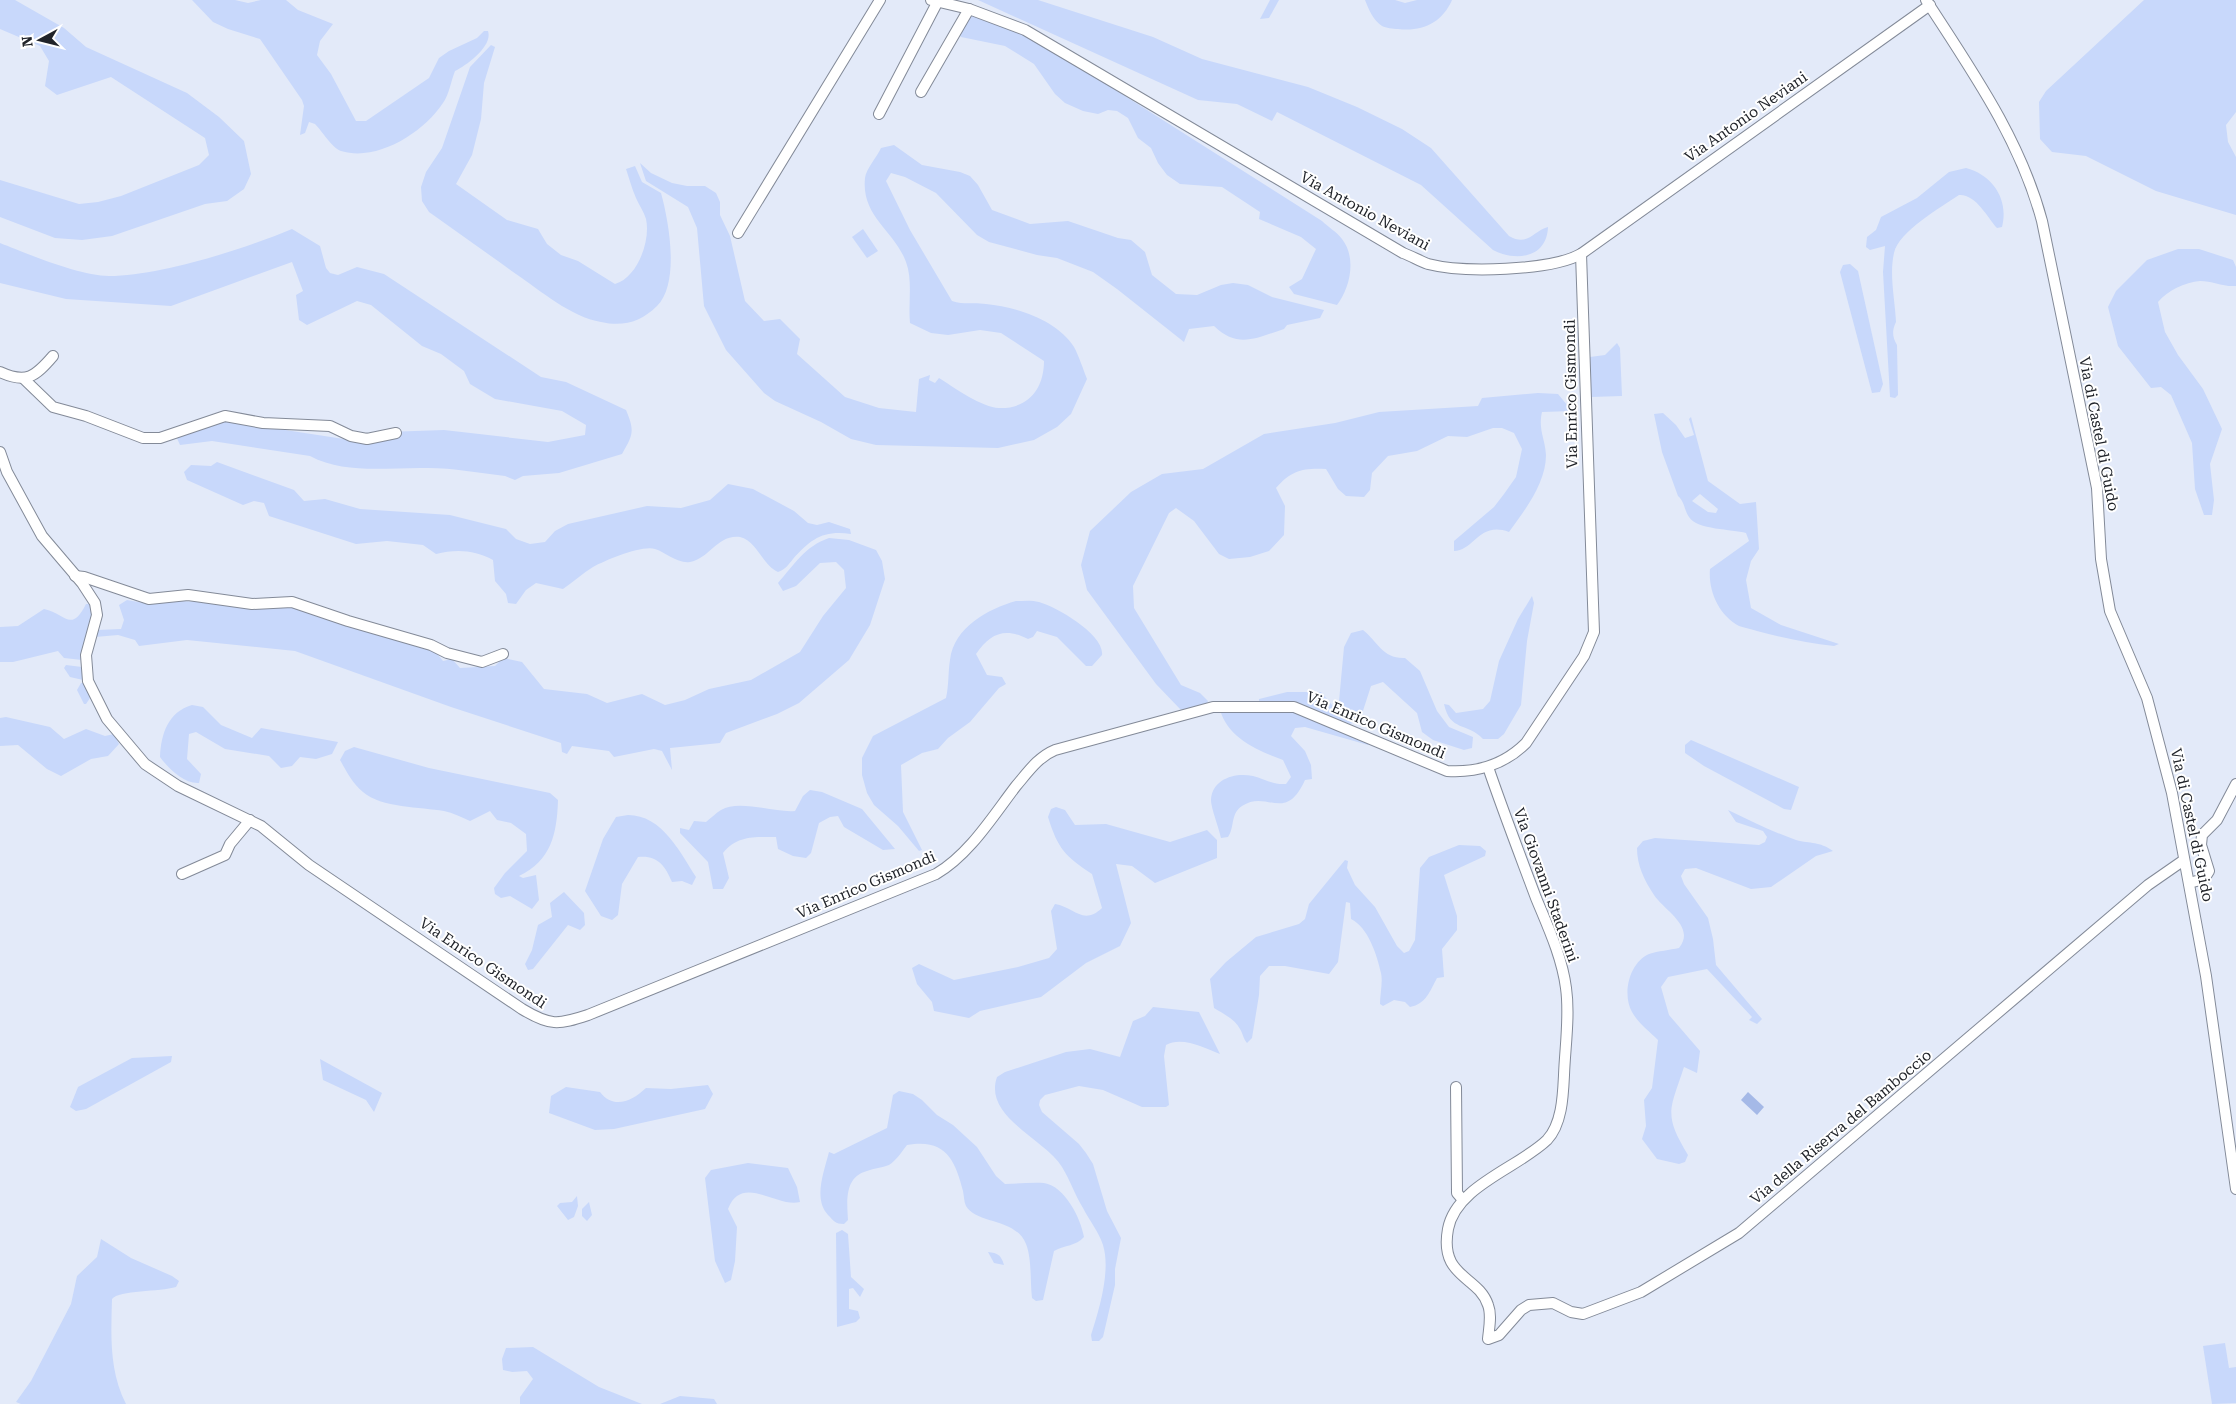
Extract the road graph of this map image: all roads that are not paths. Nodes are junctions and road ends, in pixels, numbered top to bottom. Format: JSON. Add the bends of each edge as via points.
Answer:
{"nodes":[{"id":1,"x":880,"y":0,"type":"edge"},
{"id":2,"x":934,"y":0,"type":"edge"},
{"id":3,"x":1928,"y":3,"type":"edge"},
{"id":4,"x":969,"y":9,"type":"junction"},
{"id":5,"x":921,"y":92,"type":"dead end"},
{"id":6,"x":879,"y":114,"type":"dead end"},
{"id":7,"x":738,"y":234,"type":"dead end"},
{"id":8,"x":1581,"y":254,"type":"junction"},
{"id":9,"x":53,"y":356,"type":"dead end"},
{"id":10,"x":0,"y":372,"type":"edge"},
{"id":11,"x":24,"y":379,"type":"junction"},
{"id":12,"x":396,"y":433,"type":"dead end"},
{"id":13,"x":0,"y":452,"type":"edge"},
{"id":14,"x":75,"y":576,"type":"junction"},
{"id":15,"x":503,"y":654,"type":"dead end"},
{"id":16,"x":1488,"y":767,"type":"junction"},
{"id":17,"x":2236,"y":784,"type":"edge"},
{"id":18,"x":250,"y":820,"type":"junction"},
{"id":19,"x":2184,"y":860,"type":"junction"},
{"id":20,"x":182,"y":874,"type":"dead end"},
{"id":21,"x":2190,"y":883,"type":"junction"},
{"id":22,"x":1456,"y":1087,"type":"dead end"},
{"id":23,"x":2236,"y":1189,"type":"edge"},
{"id":24,"x":1463,"y":1200,"type":"junction"},
{"id":25,"x":1488,"y":1339,"type":"joint"}],
"edges":[{"from":1,"to":7,"type":"street","via":[[782,168]]},
{"from":2,"to":4,"type":"street","name":"Via Antonio Neviani"},
{"from":2,"to":6,"type":"street"},
{"from":3,"to":8,"type":"street","name":"Via Antonio Neviani"},
{"from":3,"to":19,"type":"street","name":"Via di Castel di Guido","via":[[1999,115],[2021,159],[2034,196],[2097,488],[2103,572],[2110,611],[2147,698],[2172,793]]},
{"from":4,"to":5,"type":"street"},
{"from":4,"to":8,"type":"street","name":"Via Antonio Neviani","via":[[1025,30],[1382,241],[1422,261],[1461,268],[1529,266],[1560,262]]},
{"from":8,"to":16,"type":"street","name":"Via Enrico Gismondi","via":[[1594,632],[1584,656],[1526,743],[1509,758]]},
{"from":9,"to":11,"type":"street","via":[[44,367]]},
{"from":10,"to":11,"type":"street"},
{"from":11,"to":12,"type":"street","via":[[53,407],[143,438],[160,438],[225,416],[263,423],[330,426],[367,439]]},
{"from":13,"to":14,"type":"street","name":"Via Enrico Gismondi","via":[[10,478],[42,536]]},
{"from":14,"to":15,"type":"street","via":[[149,599],[188,595],[252,604],[292,602],[482,662]]},
{"from":14,"to":18,"type":"street","name":"Via Enrico Gismondi","via":[[97,607],[86,655],[86,673],[91,690],[107,719],[145,764],[164,778]]},
{"from":16,"to":18,"type":"street","name":"Via Enrico Gismondi","via":[[1447,771],[1289,706],[1215,706],[1076,744],[1051,752],[1033,765],[973,841],[936,874],[588,1015],[554,1023],[542,1021],[522,1009],[309,865],[270,832]]},
{"from":16,"to":24,"type":"street","name":"Via Giovanni Staderini","via":[[1564,976],[1567,1004],[1564,1079],[1559,1116],[1549,1138]]},
{"from":17,"to":21,"type":"street","via":[[2217,820],[2202,835],[2201,845],[2209,871],[2204,879]]},
{"from":18,"to":20,"type":"street","via":[[225,855]]},
{"from":19,"to":21,"type":"street","name":"Via di Castel di Guido"},
{"from":19,"to":25,"type":"street","name":"Via della Riserva del Bamboccio","via":[[2148,885],[1738,1233],[1641,1292],[1583,1314],[1553,1303],[1532,1304],[1523,1308],[1499,1334]]},
{"from":21,"to":23,"type":"street","name":"Via di Castel di Guido"},
{"from":22,"to":24,"type":"street","via":[[1457,1193]]},
{"from":24,"to":25,"type":"street","name":"Via Giovanni Staderini","via":[[1449,1225],[1448,1250],[1457,1271],[1487,1302],[1490,1314]]}]}
